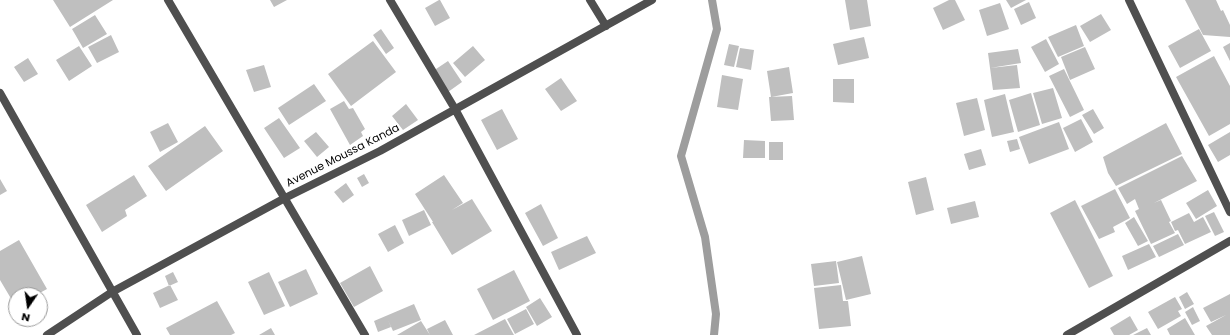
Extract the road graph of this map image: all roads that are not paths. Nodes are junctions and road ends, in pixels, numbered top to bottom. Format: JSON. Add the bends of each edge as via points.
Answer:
{"nodes":[{"id":1,"x":168,"y":0,"type":"edge"},
{"id":2,"x":390,"y":0,"type":"edge"},
{"id":3,"x":590,"y":0,"type":"edge"},
{"id":4,"x":652,"y":0,"type":"edge"},
{"id":5,"x":1129,"y":0,"type":"edge"},
{"id":6,"x":606,"y":26,"type":"junction"},
{"id":7,"x":0,"y":93,"type":"edge"},
{"id":8,"x":455,"y":109,"type":"junction"},
{"id":9,"x":285,"y":198,"type":"junction"},
{"id":10,"x":1230,"y":212,"type":"edge"},
{"id":11,"x":1230,"y":241,"type":"edge"},
{"id":12,"x":112,"y":292,"type":"junction"},
{"id":13,"x":47,"y":335,"type":"edge"},
{"id":14,"x":137,"y":335,"type":"edge"},
{"id":15,"x":365,"y":335,"type":"edge"},
{"id":16,"x":577,"y":335,"type":"edge"},
{"id":17,"x":1067,"y":335,"type":"edge"}],
"edges":[{"from":1,"to":9,"type":"street"},
{"from":2,"to":8,"type":"street"},
{"from":3,"to":6,"type":"street"},
{"from":4,"to":6,"type":"street","name":"Avenue Moussa Kanda"},
{"from":5,"to":10,"type":"street"},
{"from":6,"to":8,"type":"street","name":"Avenue Moussa Kanda"},
{"from":7,"to":12,"type":"street"},
{"from":8,"to":9,"type":"street","name":"Avenue Moussa Kanda","via":[[380,151]]},
{"from":8,"to":16,"type":"street"},
{"from":9,"to":12,"type":"street","name":"Avenue Moussa Kanda"},
{"from":9,"to":15,"type":"street"},
{"from":11,"to":17,"type":"street"},
{"from":12,"to":13,"type":"street","name":"Avenue Moussa Kanda"},
{"from":12,"to":14,"type":"street"}]}
